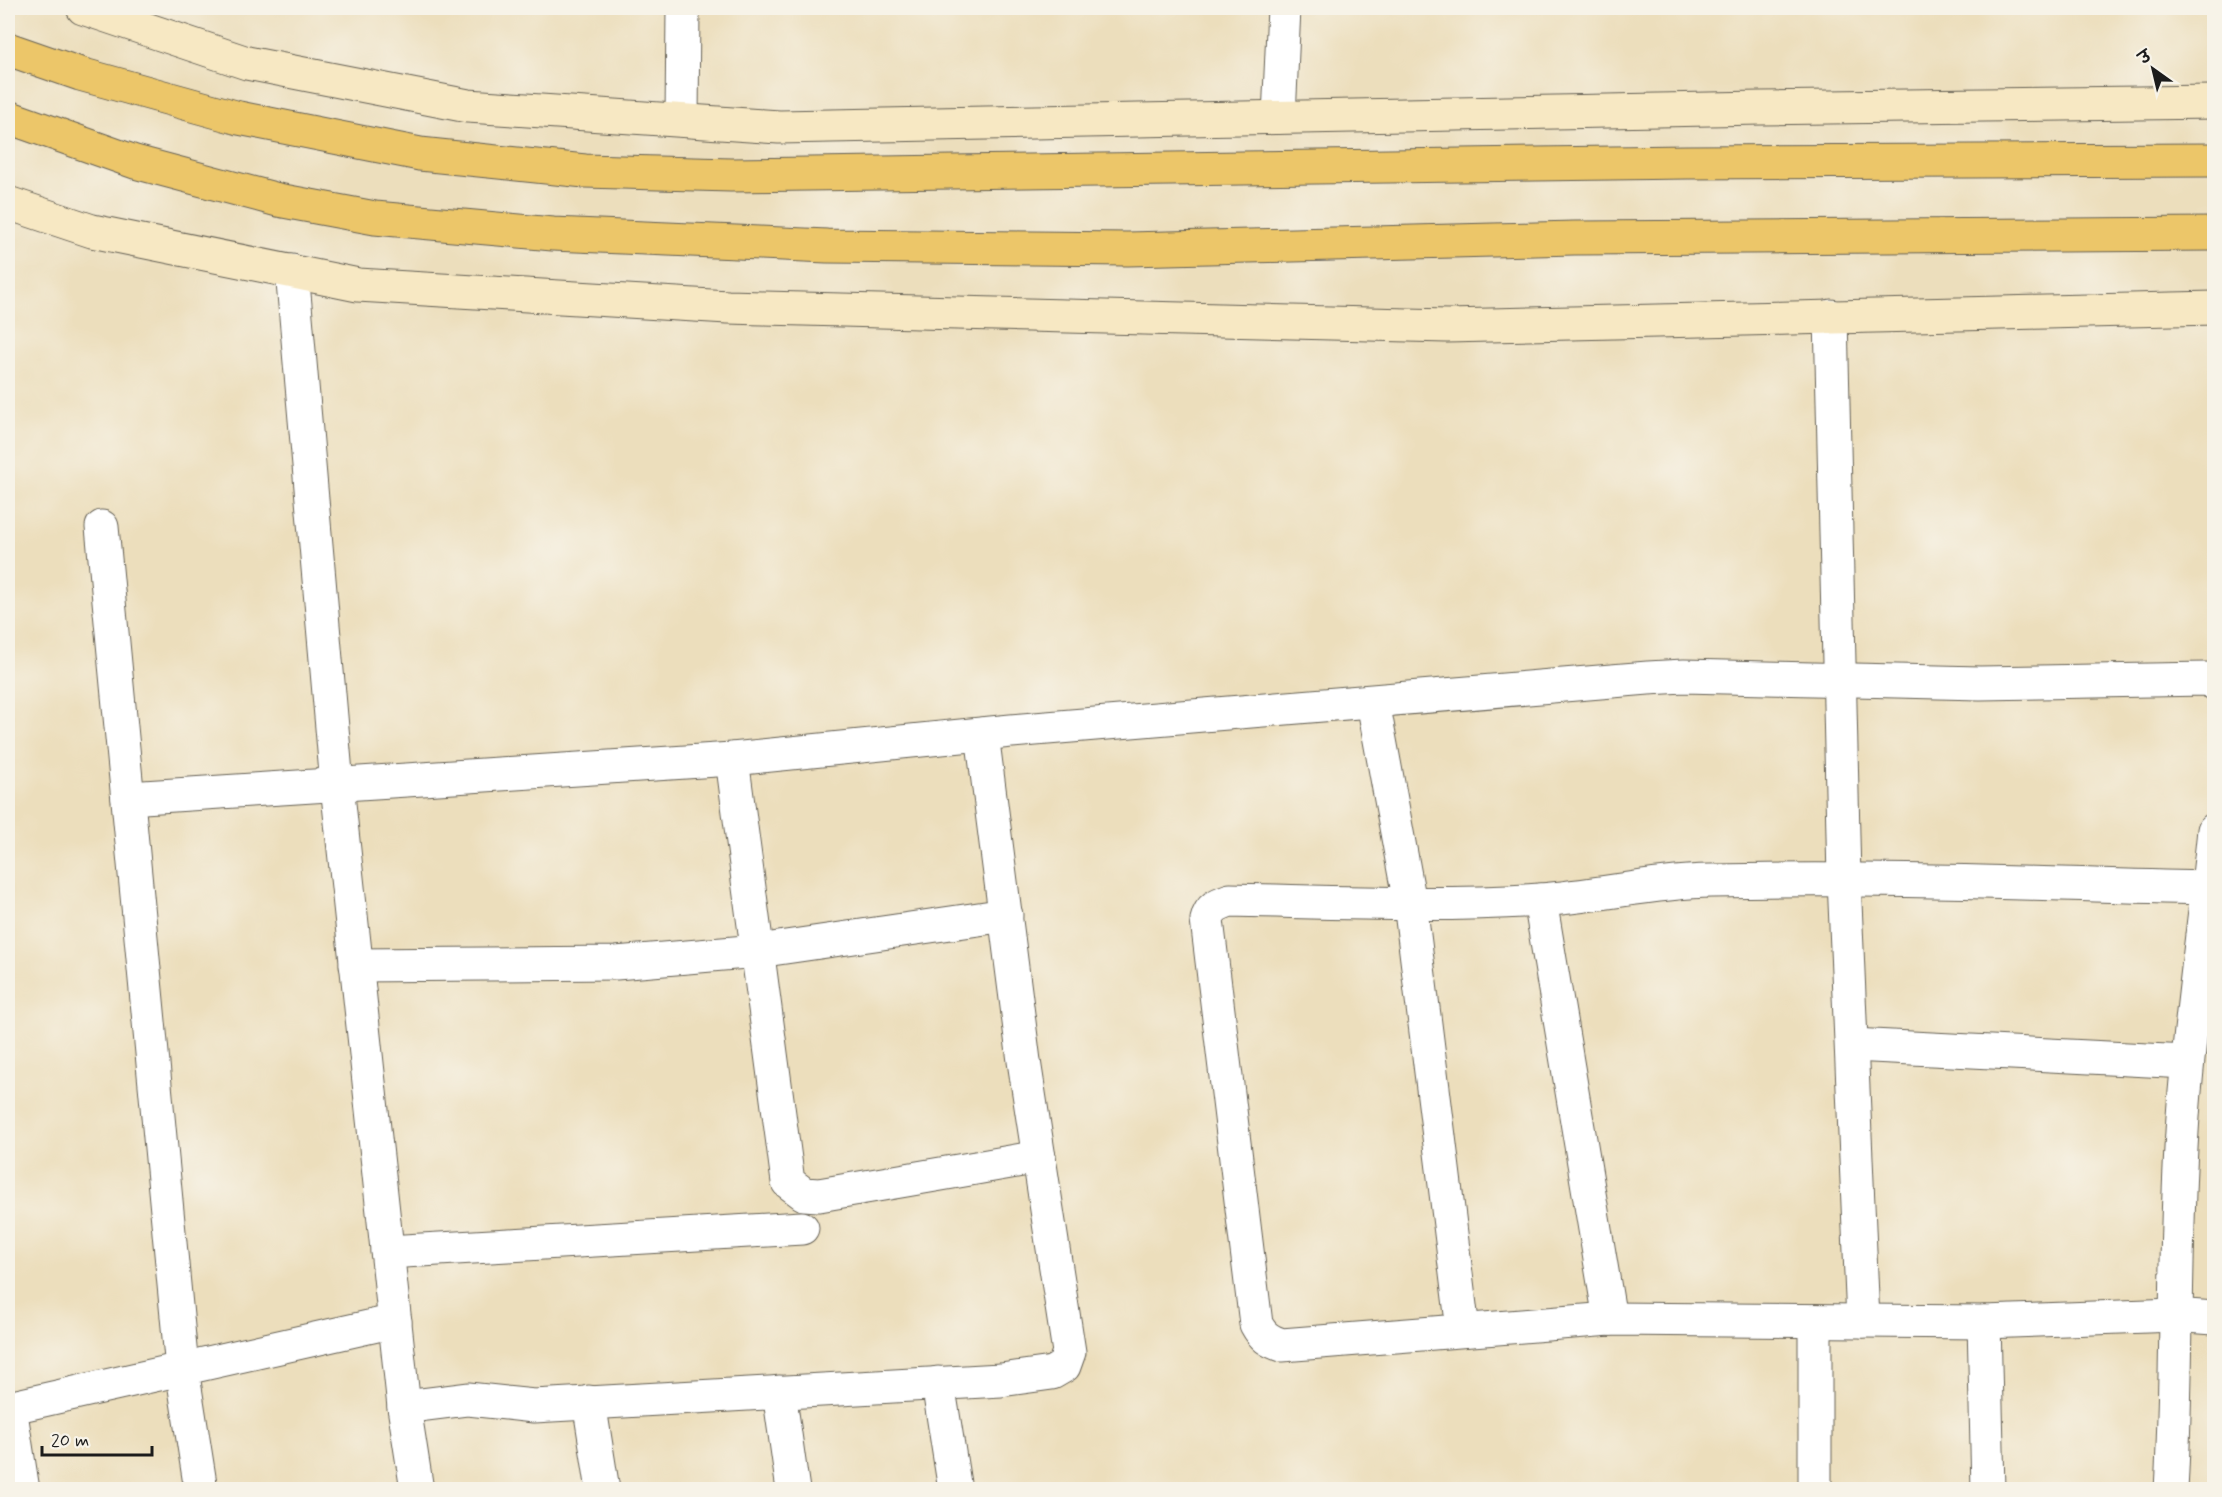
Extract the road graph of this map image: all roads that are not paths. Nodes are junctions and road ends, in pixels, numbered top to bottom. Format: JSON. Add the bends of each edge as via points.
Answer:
{"nodes":[{"id":1,"x":83,"y":8,"type":"edge"},
{"id":2,"x":683,"y":8,"type":"edge"},
{"id":3,"x":1284,"y":8,"type":"edge"},
{"id":4,"x":8,"y":49,"type":"edge"},
{"id":5,"x":2214,"y":102,"type":"edge"},
{"id":6,"x":8,"y":117,"type":"edge"},
{"id":7,"x":1280,"y":117,"type":"junction"},
{"id":8,"x":682,"y":120,"type":"junction"},
{"id":9,"x":2214,"y":160,"type":"edge"},
{"id":10,"x":12,"y":206,"type":"edge"},
{"id":11,"x":2214,"y":234,"type":"edge"},
{"id":12,"x":292,"y":271,"type":"junction"},
{"id":13,"x":2214,"y":308,"type":"edge"},
{"id":14,"x":1831,"y":316,"type":"junction"},
{"id":15,"x":102,"y":527,"type":"dead end"},
{"id":16,"x":1839,"y":680,"type":"junction"},
{"id":17,"x":2214,"y":683,"type":"edge"},
{"id":18,"x":1373,"y":702,"type":"junction"},
{"id":19,"x":982,"y":734,"type":"junction"},
{"id":20,"x":732,"y":759,"type":"junction"},
{"id":21,"x":337,"y":785,"type":"junction"},
{"id":22,"x":128,"y":798,"type":"junction"},
{"id":23,"x":2214,"y":830,"type":"edge"},
{"id":24,"x":1844,"y":879,"type":"junction"},
{"id":25,"x":2208,"y":888,"type":"junction"},
{"id":26,"x":1540,"y":900,"type":"junction"},
{"id":27,"x":1410,"y":903,"type":"junction"},
{"id":28,"x":1006,"y":915,"type":"junction"},
{"id":29,"x":758,"y":951,"type":"junction"},
{"id":30,"x":356,"y":965,"type":"junction"},
{"id":31,"x":2206,"y":980,"type":"edge"},
{"id":32,"x":1851,"y":1045,"type":"junction"},
{"id":33,"x":2187,"y":1062,"type":"junction"},
{"id":34,"x":1039,"y":1157,"type":"junction"},
{"id":35,"x":802,"y":1228,"type":"dead end"},
{"id":36,"x":387,"y":1252,"type":"junction"},
{"id":37,"x":2175,"y":1315,"type":"junction"},
{"id":38,"x":2214,"y":1318,"type":"edge"},
{"id":39,"x":1610,"y":1319,"type":"junction"},
{"id":40,"x":395,"y":1321,"type":"junction"},
{"id":41,"x":1815,"y":1321,"type":"junction"},
{"id":42,"x":1863,"y":1322,"type":"junction"},
{"id":43,"x":1983,"y":1322,"type":"junction"},
{"id":44,"x":1463,"y":1330,"type":"junction"},
{"id":45,"x":182,"y":1369,"type":"junction"},
{"id":46,"x":938,"y":1383,"type":"junction"},
{"id":47,"x":779,"y":1392,"type":"junction"},
{"id":48,"x":588,"y":1402,"type":"junction"},
{"id":49,"x":404,"y":1407,"type":"junction"},
{"id":50,"x":9,"y":1408,"type":"edge"},
{"id":51,"x":23,"y":1490,"type":"edge"},
{"id":52,"x":201,"y":1490,"type":"edge"},
{"id":53,"x":417,"y":1490,"type":"edge"},
{"id":54,"x":603,"y":1490,"type":"edge"},
{"id":55,"x":793,"y":1490,"type":"edge"},
{"id":56,"x":955,"y":1490,"type":"edge"},
{"id":57,"x":1815,"y":1490,"type":"edge"},
{"id":58,"x":1988,"y":1490,"type":"edge"},
{"id":59,"x":2171,"y":1490,"type":"edge"}],
"edges":[{"from":1,"to":8,"type":"street","via":[[247,63],[468,106]]},
{"from":2,"to":8,"type":"street"},
{"from":3,"to":7,"type":"street"},
{"from":4,"to":9,"type":"highway","via":[[81,74],[239,118],[420,154],[585,171],[731,175],[1687,162]]},
{"from":5,"to":7,"type":"street"},
{"from":6,"to":11,"type":"highway","via":[[135,162],[278,200],[375,218],[553,234],[827,246],[1128,249],[1574,238]]},
{"from":7,"to":8,"type":"street","via":[[779,127]]},
{"from":10,"to":12,"type":"street","via":[[92,231]]},
{"from":12,"to":14,"type":"street","via":[[358,285],[752,308],[1447,326]]},
{"from":12,"to":21,"type":"street"},
{"from":13,"to":14,"type":"street"},
{"from":14,"to":16,"type":"street"},
{"from":15,"to":22,"type":"street"},
{"from":16,"to":17,"type":"street","via":[[1980,683],[2206,679]]},
{"from":16,"to":18,"type":"street","via":[[1660,677]]},
{"from":16,"to":24,"type":"street"},
{"from":18,"to":19,"type":"street"},
{"from":18,"to":27,"type":"street"},
{"from":19,"to":20,"type":"street"},
{"from":19,"to":28,"type":"street"},
{"from":20,"to":21,"type":"street"},
{"from":20,"to":29,"type":"street"},
{"from":21,"to":22,"type":"street"},
{"from":21,"to":30,"type":"street"},
{"from":22,"to":45,"type":"street"},
{"from":23,"to":25,"type":"street"},
{"from":24,"to":25,"type":"street"},
{"from":24,"to":26,"type":"street","via":[[1676,883]]},
{"from":24,"to":32,"type":"street"},
{"from":25,"to":31,"type":"street"},
{"from":26,"to":27,"type":"street"},
{"from":26,"to":39,"type":"street"},
{"from":27,"to":44,"type":"street"},
{"from":27,"to":44,"type":"street","via":[[1230,900],[1209,911],[1207,920],[1256,1324],[1262,1335],[1282,1345]]},
{"from":28,"to":29,"type":"street"},
{"from":28,"to":34,"type":"street"},
{"from":29,"to":30,"type":"street","via":[[616,963]]},
{"from":29,"to":34,"type":"street","via":[[788,1182],[795,1189],[819,1195]]},
{"from":30,"to":36,"type":"street"},
{"from":31,"to":33,"type":"street"},
{"from":32,"to":33,"type":"street"},
{"from":32,"to":42,"type":"street"},
{"from":33,"to":37,"type":"street"},
{"from":34,"to":46,"type":"street","via":[[1069,1352],[1064,1366],[1052,1373]]},
{"from":35,"to":36,"type":"street"},
{"from":36,"to":40,"type":"street"},
{"from":37,"to":38,"type":"street"},
{"from":37,"to":43,"type":"street"},
{"from":37,"to":59,"type":"street","via":[[2176,1406]]},
{"from":39,"to":41,"type":"street"},
{"from":39,"to":44,"type":"street"},
{"from":40,"to":45,"type":"street"},
{"from":40,"to":49,"type":"street"},
{"from":41,"to":42,"type":"street"},
{"from":41,"to":57,"type":"street"},
{"from":42,"to":43,"type":"street"},
{"from":43,"to":58,"type":"street"},
{"from":45,"to":50,"type":"street"},
{"from":45,"to":52,"type":"street"},
{"from":46,"to":47,"type":"street"},
{"from":46,"to":56,"type":"street"},
{"from":47,"to":48,"type":"street"},
{"from":47,"to":55,"type":"street"},
{"from":48,"to":49,"type":"street","via":[[516,1405],[468,1399]]},
{"from":48,"to":54,"type":"street"},
{"from":49,"to":53,"type":"street"},
{"from":50,"to":51,"type":"street"}]}
